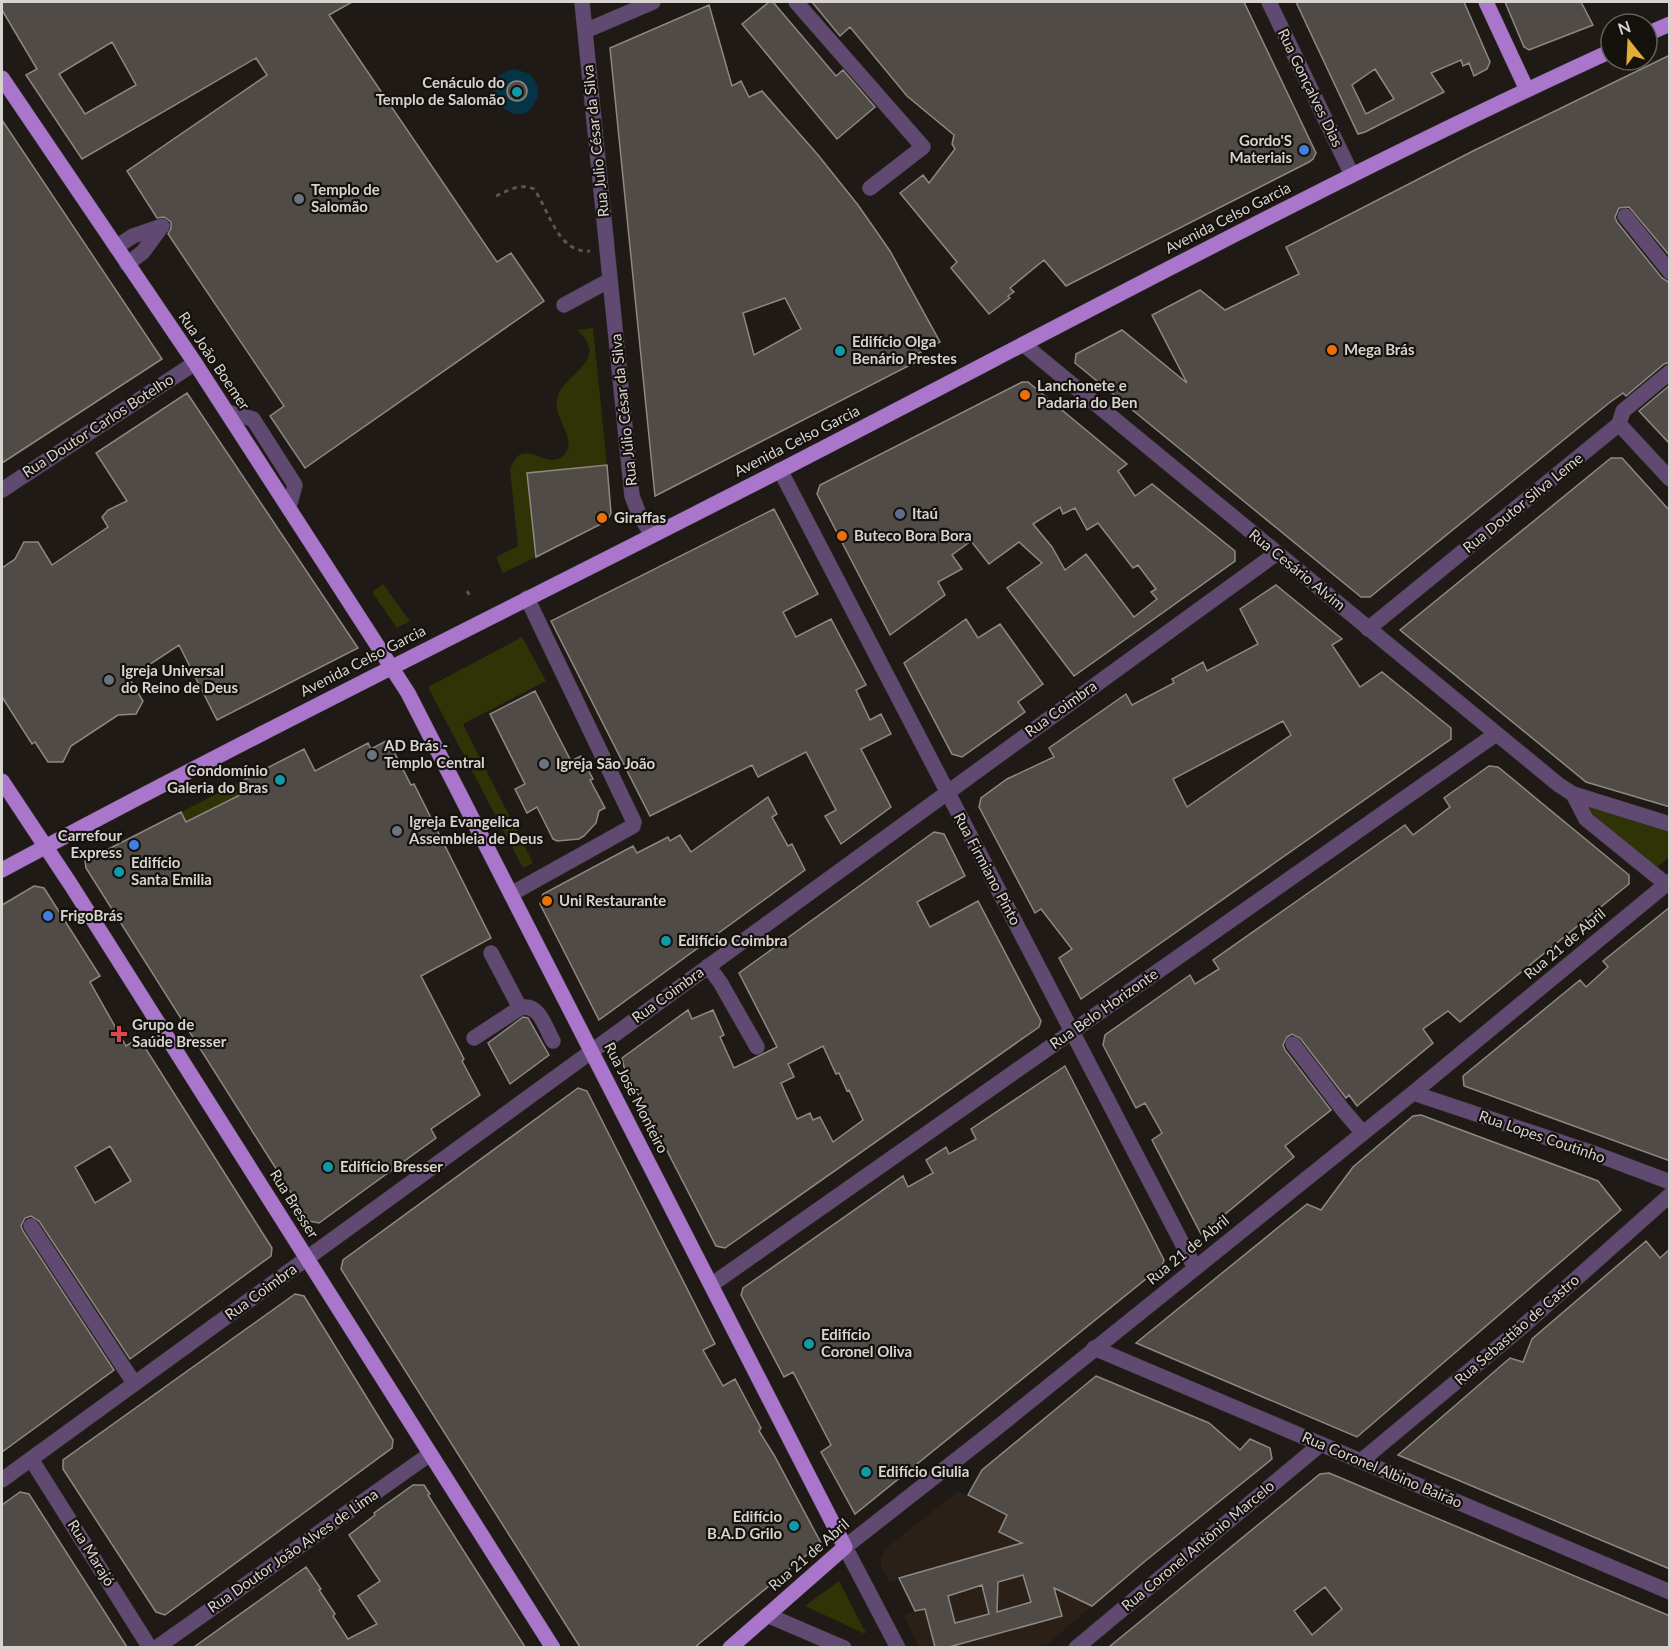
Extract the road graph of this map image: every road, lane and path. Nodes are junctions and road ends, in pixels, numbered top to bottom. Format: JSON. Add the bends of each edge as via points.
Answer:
{"nodes":[{"id":1,"x":582,"y":2,"type":"edge"},
{"id":2,"x":653,"y":2,"type":"edge"},
{"id":3,"x":796,"y":2,"type":"edge"},
{"id":4,"x":1269,"y":2,"type":"edge"},
{"id":5,"x":1486,"y":2,"type":"edge"},
{"id":6,"x":585,"y":31,"type":"junction"},
{"id":7,"x":1599,"y":57,"type":"edge"},
{"id":8,"x":2,"y":78,"type":"edge"},
{"id":9,"x":1527,"y":90,"type":"junction"},
{"id":10,"x":1352,"y":175,"type":"junction"},
{"id":11,"x":870,"y":188,"type":"dead end"},
{"id":12,"x":496,"y":196,"type":"dead end"},
{"id":13,"x":1625,"y":216,"type":"dead end"},
{"id":14,"x":117,"y":247,"type":"junction"},
{"id":15,"x":607,"y":249,"type":"junction"},
{"id":16,"x":127,"y":264,"type":"junction"},
{"id":17,"x":1670,"y":272,"type":"edge"},
{"id":18,"x":610,"y":280,"type":"junction"},
{"id":19,"x":564,"y":304,"type":"dead end"},
{"id":20,"x":1023,"y":344,"type":"junction"},
{"id":21,"x":195,"y":363,"type":"junction"},
{"id":22,"x":1670,"y":372,"type":"edge"},
{"id":23,"x":1619,"y":424,"type":"junction"},
{"id":24,"x":780,"y":470,"type":"junction"},
{"id":25,"x":1670,"y":479,"type":"edge"},
{"id":26,"x":2,"y":490,"type":"edge"},
{"id":27,"x":652,"y":535,"type":"junction"},
{"id":28,"x":1277,"y":553,"type":"junction"},
{"id":29,"x":467,"y":591,"type":"dead end"},
{"id":30,"x":470,"y":596,"type":"dead end"},
{"id":31,"x":527,"y":598,"type":"junction"},
{"id":32,"x":1368,"y":629,"type":"junction"},
{"id":33,"x":393,"y":667,"type":"junction"},
{"id":34,"x":1496,"y":734,"type":"junction"},
{"id":35,"x":2,"y":781,"type":"edge"},
{"id":36,"x":947,"y":793,"type":"junction"},
{"id":37,"x":1573,"y":794,"type":"junction"},
{"id":38,"x":1670,"y":824,"type":"edge"},
{"id":39,"x":45,"y":846,"type":"junction"},
{"id":40,"x":2,"y":870,"type":"edge"},
{"id":41,"x":1668,"y":883,"type":"edge"},
{"id":42,"x":511,"y":894,"type":"junction"},
{"id":43,"x":492,"y":953,"type":"dead end"},
{"id":44,"x":708,"y":966,"type":"junction"},
{"id":45,"x":520,"y":1008,"type":"junction"},
{"id":46,"x":1072,"y":1032,"type":"junction"},
{"id":47,"x":474,"y":1038,"type":"dead end"},
{"id":48,"x":553,"y":1041,"type":"dead end"},
{"id":49,"x":1293,"y":1044,"type":"dead end"},
{"id":50,"x":757,"y":1047,"type":"dead end"},
{"id":51,"x":591,"y":1051,"type":"junction"},
{"id":52,"x":1413,"y":1094,"type":"junction"},
{"id":53,"x":1363,"y":1133,"type":"junction"},
{"id":54,"x":1670,"y":1182,"type":"edge"},
{"id":55,"x":1670,"y":1196,"type":"edge"},
{"id":56,"x":31,"y":1226,"type":"dead end"},
{"id":57,"x":307,"y":1258,"type":"junction"},
{"id":58,"x":1195,"y":1268,"type":"junction"},
{"id":59,"x":711,"y":1285,"type":"junction"},
{"id":60,"x":1094,"y":1348,"type":"junction"},
{"id":61,"x":134,"y":1383,"type":"junction"},
{"id":62,"x":1321,"y":1444,"type":"junction"},
{"id":63,"x":430,"y":1454,"type":"junction"},
{"id":64,"x":31,"y":1459,"type":"junction"},
{"id":65,"x":1361,"y":1461,"type":"junction"},
{"id":66,"x":2,"y":1480,"type":"edge"},
{"id":67,"x":845,"y":1547,"type":"junction"},
{"id":68,"x":1670,"y":1592,"type":"edge"},
{"id":69,"x":767,"y":1615,"type":"junction"},
{"id":70,"x":150,"y":1647,"type":"edge"},
{"id":71,"x":156,"y":1647,"type":"edge"},
{"id":72,"x":554,"y":1647,"type":"edge"},
{"id":73,"x":730,"y":1647,"type":"edge"},
{"id":74,"x":844,"y":1647,"type":"edge"},
{"id":75,"x":898,"y":1647,"type":"edge"},
{"id":76,"x":1076,"y":1647,"type":"edge"}],
"edges":[{"from":1,"to":6,"type":"street","name":"Rua Julio César da Silva"},
{"from":2,"to":6,"type":"street"},
{"from":3,"to":11,"type":"street","via":[[923,147]]},
{"from":4,"to":10,"type":"street","name":"Rua Gonçalves Dias"},
{"from":5,"to":9,"type":"main road"},
{"from":6,"to":15,"type":"street","name":"Rua Julio César da Silva"},
{"from":7,"to":9,"type":"main road","name":"Avenida Celso Garcia"},
{"from":8,"to":14,"type":"main road","name":"Rua João Boemer"},
{"from":9,"to":10,"type":"main road","name":"Avenida Celso Garcia"},
{"from":10,"to":20,"type":"main road","name":"Avenida Celso Garcia"},
{"from":12,"to":15,"type":"path","via":[[526,185],[534,189],[570,246],[581,251]]},
{"from":13,"to":17,"type":"street"},
{"from":14,"to":16,"type":"main road","name":"Rua João Boemer"},
{"from":14,"to":16,"type":"street","via":[[133,236],[162,226],[143,252]]},
{"from":15,"to":18,"type":"street","name":"Rua Julio César da Silva"},
{"from":16,"to":21,"type":"main road","name":"Rua João Boemer"},
{"from":18,"to":19,"type":"street"},
{"from":18,"to":27,"type":"street","name":"Rua Júlio César da Silva","via":[[632,496]]},
{"from":20,"to":24,"type":"main road","name":"Avenida Celso Garcia"},
{"from":20,"to":28,"type":"street","name":"Rua Cesário Alvim"},
{"from":21,"to":26,"type":"street","name":"Rua Doutor Carlos Botelho"},
{"from":21,"to":33,"type":"main road","name":"Rua João Boemer"},
{"from":22,"to":23,"type":"street","name":"Rua Doutor Silva Leme","via":[[1623,411]]},
{"from":23,"to":25,"type":"street"},
{"from":23,"to":32,"type":"street","name":"Rua Doutor Silva Leme"},
{"from":24,"to":27,"type":"main road","name":"Avenida Celso Garcia"},
{"from":24,"to":36,"type":"street","name":"Rua Firmiano Pinto"},
{"from":27,"to":31,"type":"main road","name":"Avenida Celso Garcia"},
{"from":28,"to":32,"type":"street","name":"Rua Cesário Alvim"},
{"from":28,"to":36,"type":"street","name":"Rua Coimbra"},
{"from":29,"to":30,"type":"path"},
{"from":31,"to":33,"type":"main road","name":"Avenida Celso Garcia"},
{"from":31,"to":42,"type":"street","via":[[634,822]]},
{"from":32,"to":34,"type":"street","name":"Rua Cesário Alvim"},
{"from":33,"to":39,"type":"main road","name":"Avenida Celso Garcia"},
{"from":33,"to":42,"type":"main road","name":"Rua José Monteiro"},
{"from":34,"to":37,"type":"street","name":"Rua Cesário Alvim"},
{"from":34,"to":46,"type":"street","name":"Rua Belo Horizonte"},
{"from":35,"to":39,"type":"main road","name":"Rua Bresser"},
{"from":36,"to":44,"type":"street","name":"Rua Coimbra"},
{"from":36,"to":46,"type":"street","name":"Rua Firmiano Pinto"},
{"from":37,"to":38,"type":"street","name":"Rua Cesário Alvim"},
{"from":37,"to":41,"type":"street","name":"Rua Cesário Alvim","via":[[1586,819]]},
{"from":39,"to":40,"type":"main road","name":"Avenida Celso Garcia"},
{"from":39,"to":57,"type":"main road","name":"Rua Bresser"},
{"from":41,"to":52,"type":"street","name":"Rua 21 de Abril"},
{"from":42,"to":51,"type":"main road","name":"Rua José Monteiro"},
{"from":43,"to":45,"type":"street"},
{"from":44,"to":50,"type":"street"},
{"from":44,"to":51,"type":"street","name":"Rua Coimbra"},
{"from":45,"to":47,"type":"street"},
{"from":45,"to":48,"type":"street","via":[[535,1009]]},
{"from":46,"to":58,"type":"street","name":"Rua Firmiano Pinto"},
{"from":46,"to":59,"type":"street","name":"Rua Belo Horizonte"},
{"from":49,"to":53,"type":"street"},
{"from":51,"to":57,"type":"street","name":"Rua Coimbra"},
{"from":51,"to":59,"type":"main road","name":"Rua José Monteiro"},
{"from":52,"to":53,"type":"street","name":"Rua 21 de Abril"},
{"from":52,"to":54,"type":"street","name":"Rua Lopes Coutinho"},
{"from":53,"to":58,"type":"street","name":"Rua 21 de Abril"},
{"from":55,"to":65,"type":"street","name":"Rua Sebastião de Castro","via":[[1522,1327]]},
{"from":56,"to":61,"type":"street"},
{"from":57,"to":61,"type":"street","name":"Rua Coimbra"},
{"from":57,"to":63,"type":"main road","name":"Rua Bresser"},
{"from":58,"to":60,"type":"street","name":"Rua 21 de Abril"},
{"from":59,"to":67,"type":"main road","name":"Rua José Monteiro"},
{"from":60,"to":62,"type":"street","name":"Rua Coronel Albino Bairão"},
{"from":60,"to":67,"type":"street","name":"Rua 21 de Abril"},
{"from":61,"to":64,"type":"street","name":"Rua Coimbra"},
{"from":62,"to":65,"type":"street","name":"Rua Coronel Albino Bairão"},
{"from":62,"to":76,"type":"street","name":"Rua Coronel Antônio Marcelo"},
{"from":63,"to":71,"type":"street","name":"Rua Doutor João Alves de Lima"},
{"from":63,"to":72,"type":"main road","name":"Rua Bresser"},
{"from":64,"to":66,"type":"street","name":"Rua Coimbra"},
{"from":64,"to":70,"type":"street","name":"Rua Marajó"},
{"from":65,"to":68,"type":"street","name":"Rua Coronel Albino Bairão"},
{"from":67,"to":69,"type":"main road","name":"Rua 21 de Abril"},
{"from":67,"to":75,"type":"street"},
{"from":69,"to":73,"type":"main road","name":"Rua 21 de Abril"},
{"from":69,"to":74,"type":"street"}]}
